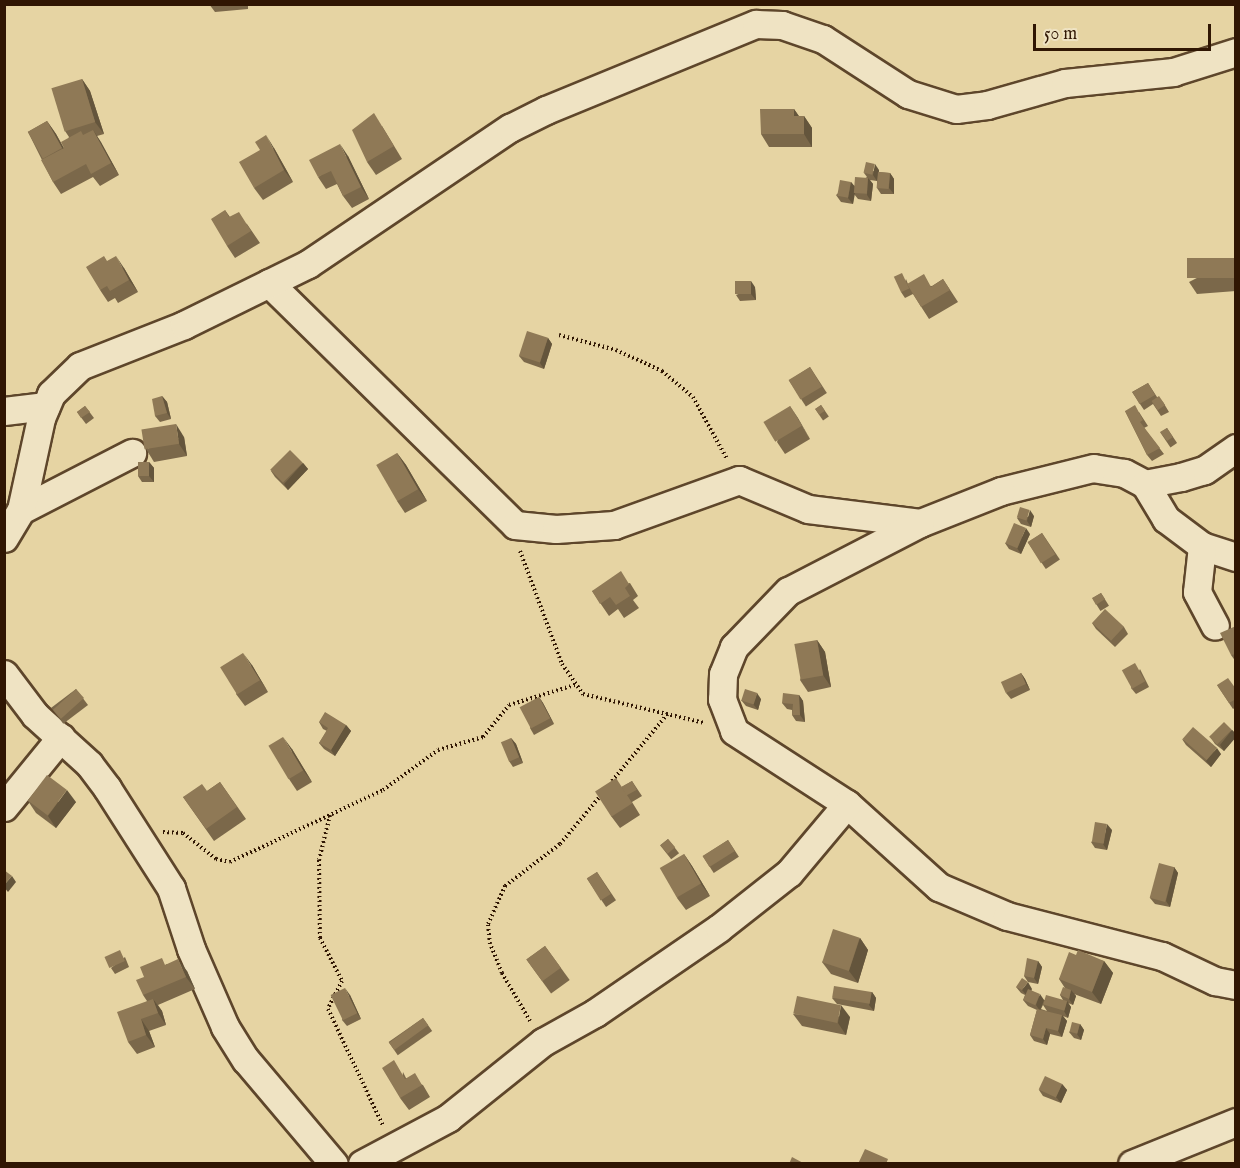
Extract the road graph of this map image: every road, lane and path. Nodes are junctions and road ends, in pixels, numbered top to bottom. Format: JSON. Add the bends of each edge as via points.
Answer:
{"nodes":[{"id":1,"x":1236,"y":52,"type":"edge"},
{"id":2,"x":269,"y":283,"type":"junction"},
{"id":3,"x":560,"y":335,"type":"dead end"},
{"id":4,"x":46,"y":405,"type":"junction"},
{"id":5,"x":4,"y":411,"type":"edge"},
{"id":6,"x":1236,"y":448,"type":"edge"},
{"id":7,"x":132,"y":453,"type":"dead end"},
{"id":8,"x":739,"y":480,"type":"junction"},
{"id":9,"x":1145,"y":484,"type":"junction"},
{"id":10,"x":21,"y":510,"type":"junction"},
{"id":11,"x":920,"y":523,"type":"junction"},
{"id":12,"x":4,"y":538,"type":"edge"},
{"id":13,"x":515,"y":542,"type":"dead end"},
{"id":14,"x":1202,"y":546,"type":"junction"},
{"id":15,"x":1236,"y":557,"type":"edge"},
{"id":16,"x":1215,"y":626,"type":"dead end"},
{"id":17,"x":4,"y":674,"type":"edge"},
{"id":18,"x":575,"y":685,"type":"junction"},
{"id":19,"x":669,"y":712,"type":"junction"},
{"id":20,"x":734,"y":731,"type":"junction"},
{"id":21,"x":60,"y":737,"type":"junction"},
{"id":22,"x":847,"y":804,"type":"junction"},
{"id":23,"x":4,"y":807,"type":"edge"},
{"id":24,"x":330,"y":814,"type":"junction"},
{"id":25,"x":138,"y":834,"type":"junction"},
{"id":26,"x":1236,"y":985,"type":"edge"},
{"id":27,"x":543,"y":1042,"type":"junction"},
{"id":28,"x":1236,"y":1122,"type":"edge"},
{"id":29,"x":393,"y":1149,"type":"junction"},
{"id":30,"x":334,"y":1164,"type":"edge"},
{"id":31,"x":362,"y":1164,"type":"edge"},
{"id":32,"x":1132,"y":1164,"type":"edge"}],
"edges":[{"from":1,"to":2,"type":"street","via":[[1173,72],[1065,83],[987,105],[956,109],[908,94],[823,39],[782,25],[756,24],[510,128],[334,249]]},
{"from":2,"to":4,"type":"street","via":[[184,325],[80,366],[66,377]]},
{"from":2,"to":8,"type":"street","via":[[515,525],[531,529],[614,525]]},
{"from":3,"to":8,"type":"path","via":[[616,350],[662,371],[693,397]]},
{"from":4,"to":5,"type":"street"},
{"from":4,"to":10,"type":"street"},
{"from":6,"to":9,"type":"street","via":[[1204,470]]},
{"from":7,"to":10,"type":"street"},
{"from":8,"to":11,"type":"street","via":[[808,509]]},
{"from":9,"to":11,"type":"street","via":[[1124,473],[1093,468],[1001,491]]},
{"from":9,"to":14,"type":"street","via":[[1166,519]]},
{"from":10,"to":12,"type":"street"},
{"from":11,"to":20,"type":"street","via":[[788,591],[754,622],[734,647],[723,674],[722,699]]},
{"from":13,"to":18,"type":"path","via":[[562,664]]},
{"from":14,"to":15,"type":"street"},
{"from":14,"to":16,"type":"street","via":[[1197,592]]},
{"from":17,"to":21,"type":"street","via":[[35,715]]},
{"from":18,"to":19,"type":"path","via":[[583,694],[607,703]]},
{"from":18,"to":24,"type":"path","via":[[509,705],[483,737],[438,750],[383,790]]},
{"from":19,"to":20,"type":"path"},
{"from":19,"to":27,"type":"path","via":[[578,824],[560,844],[505,886],[493,908],[488,924],[490,944]]},
{"from":20,"to":22,"type":"street"},
{"from":21,"to":23,"type":"street"},
{"from":21,"to":25,"type":"street","via":[[88,764]]},
{"from":22,"to":26,"type":"street","via":[[939,886],[968,901],[1007,916],[1162,956],[1215,981]]},
{"from":22,"to":27,"type":"street","via":[[804,858],[763,895],[664,968]]},
{"from":24,"to":25,"type":"path","via":[[230,862],[216,859],[183,833]]},
{"from":24,"to":29,"type":"path","via":[[319,860],[320,938],[342,981],[328,1009]]},
{"from":25,"to":30,"type":"street","via":[[171,888],[191,949],[225,1027],[246,1060]]},
{"from":27,"to":29,"type":"street","via":[[448,1118]]},
{"from":28,"to":32,"type":"street"},
{"from":29,"to":31,"type":"street"}]}
